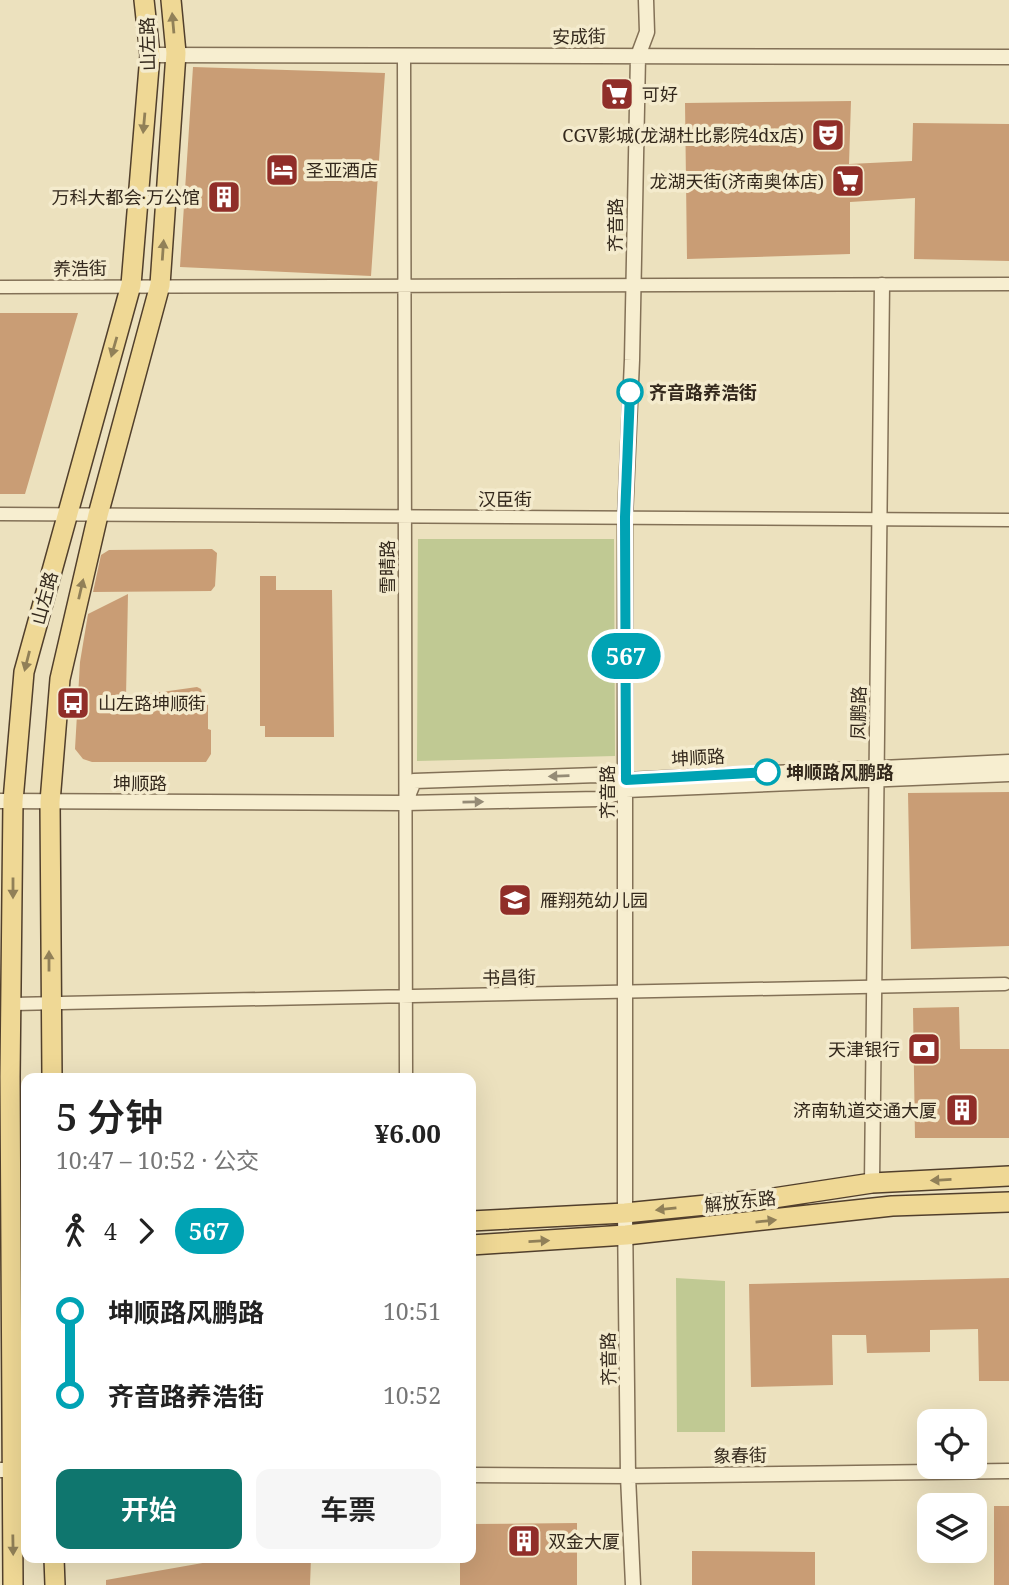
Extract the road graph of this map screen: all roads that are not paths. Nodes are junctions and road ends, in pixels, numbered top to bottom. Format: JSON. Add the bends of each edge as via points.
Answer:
{"nodes":[{"id":1,"x":144,"y":0,"type":"edge"},
{"id":2,"x":171,"y":0,"type":"edge"},
{"id":3,"x":646,"y":0,"type":"edge"},
{"id":4,"x":150,"y":55,"type":"junction"},
{"id":5,"x":639,"y":55,"type":"junction"},
{"id":6,"x":176,"y":57,"type":"junction"},
{"id":7,"x":404,"y":57,"type":"junction"},
{"id":8,"x":1009,"y":57,"type":"edge"},
{"id":9,"x":1009,"y":284,"type":"edge"},
{"id":10,"x":131,"y":285,"type":"junction"},
{"id":11,"x":160,"y":285,"type":"junction"},
{"id":12,"x":404,"y":285,"type":"junction"},
{"id":13,"x":634,"y":285,"type":"junction"},
{"id":14,"x":882,"y":285,"type":"junction"},
{"id":15,"x":0,"y":287,"type":"edge"},
{"id":16,"x":0,"y":514,"type":"edge"},
{"id":17,"x":66,"y":514,"type":"junction"},
{"id":18,"x":98,"y":514,"type":"junction"},
{"id":19,"x":405,"y":516,"type":"junction"},
{"id":20,"x":625,"y":517,"type":"junction"},
{"id":21,"x":880,"y":519,"type":"junction"},
{"id":22,"x":1009,"y":520,"type":"edge"},
{"id":23,"x":1009,"y":762,"type":"edge"},
{"id":24,"x":877,"y":774,"type":"junction"},
{"id":25,"x":1009,"y":774,"type":"edge"},
{"id":26,"x":626,"y":785,"type":"junction"},
{"id":27,"x":7,"y":801,"type":"edge"},
{"id":28,"x":50,"y":802,"type":"junction"},
{"id":29,"x":405,"y":803,"type":"junction"},
{"id":30,"x":1005,"y":984,"type":"dead end"},
{"id":31,"x":874,"y":986,"type":"junction"},
{"id":32,"x":625,"y":991,"type":"junction"},
{"id":33,"x":405,"y":997,"type":"junction"},
{"id":34,"x":49,"y":1003,"type":"junction"},
{"id":35,"x":13,"y":1004,"type":"junction"},
{"id":36,"x":52,"y":1073,"type":"edge"},
{"id":37,"x":406,"y":1073,"type":"edge"},
{"id":38,"x":1009,"y":1177,"type":"edge"},
{"id":39,"x":872,"y":1183,"type":"junction"},
{"id":40,"x":1009,"y":1202,"type":"edge"},
{"id":41,"x":13,"y":1206,"type":"edge"},
{"id":42,"x":625,"y":1213,"type":"junction"},
{"id":43,"x":476,"y":1221,"type":"edge"},
{"id":44,"x":13,"y":1231,"type":"edge"},
{"id":45,"x":626,"y":1234,"type":"junction"},
{"id":46,"x":476,"y":1245,"type":"edge"},
{"id":47,"x":13,"y":1470,"type":"edge"},
{"id":48,"x":1009,"y":1471,"type":"edge"},
{"id":49,"x":476,"y":1475,"type":"edge"},
{"id":50,"x":628,"y":1476,"type":"junction"},
{"id":51,"x":54,"y":1563,"type":"edge"},
{"id":52,"x":13,"y":1585,"type":"edge"},
{"id":53,"x":55,"y":1585,"type":"edge"},
{"id":54,"x":633,"y":1585,"type":"edge"}],
"edges":[{"from":1,"to":4,"type":"main road","name":"山左路"},
{"from":6,"to":2,"type":"main road","name":"山左路","one_way":true},
{"from":3,"to":5,"type":"street","name":"齐音路","via":[[647,32]]},
{"from":4,"to":6,"type":"street","name":"安成街"},
{"from":4,"to":10,"type":"main road","name":"山左路","one_way":true},
{"from":5,"to":7,"type":"street","name":"安成街"},
{"from":5,"to":8,"type":"street","name":"安成街"},
{"from":5,"to":13,"type":"street","name":"齐音路"},
{"from":6,"to":7,"type":"street","name":"安成街"},
{"from":11,"to":6,"type":"main road","name":"山左路","one_way":true},
{"from":7,"to":12,"type":"street","name":"雪晴路"},
{"from":9,"to":14,"type":"street","name":"养浩街"},
{"from":10,"to":11,"type":"street","name":"养浩街"},
{"from":10,"to":15,"type":"street","name":"养浩街"},
{"from":10,"to":17,"type":"main road","name":"山左路","one_way":true},
{"from":11,"to":12,"type":"street","name":"养浩街"},
{"from":11,"to":18,"type":"main road","name":"山左路"},
{"from":12,"to":13,"type":"street","name":"养浩街"},
{"from":12,"to":19,"type":"street","name":"雪晴路"},
{"from":13,"to":14,"type":"street","name":"养浩街"},
{"from":13,"to":20,"type":"street","name":"齐音路"},
{"from":14,"to":21,"type":"street","name":"凤鹏路"},
{"from":16,"to":17,"type":"street","name":"汉臣街"},
{"from":17,"to":18,"type":"street","name":"汉臣街"},
{"from":17,"to":27,"type":"main road","name":"山左路","one_way":true,"via":[[24,672]]},
{"from":18,"to":19,"type":"street","name":"汉臣街"},
{"from":28,"to":18,"type":"main road","name":"山左路","one_way":true,"via":[[60,679]]},
{"from":19,"to":20,"type":"street","name":"汉臣街"},
{"from":19,"to":29,"type":"street","name":"雪晴路"},
{"from":20,"to":21,"type":"street","name":"汉臣街"},
{"from":20,"to":26,"type":"street","name":"齐音路"},
{"from":21,"to":22,"type":"street","name":"汉臣街"},
{"from":21,"to":24,"type":"street","name":"凤鹏路"},
{"from":23,"to":24,"type":"street","name":"坤顺路"},
{"from":24,"to":25,"type":"street","name":"坤顺路"},
{"from":24,"to":26,"type":"street","name":"坤顺路"},
{"from":24,"to":31,"type":"street","name":"凤鹏路"},
{"from":29,"to":26,"type":"street","name":"坤顺路","one_way":true,"via":[[599,799]]},
{"from":26,"to":29,"type":"street","name":"坤顺路","one_way":true,"via":[[598,775],[414,781]]},
{"from":26,"to":32,"type":"street","name":"齐音路"},
{"from":27,"to":28,"type":"street","name":"坤顺路"},
{"from":27,"to":35,"type":"main road","name":"山左路","one_way":true},
{"from":28,"to":29,"type":"street","name":"坤顺路"},
{"from":34,"to":28,"type":"main road","name":"山左路","one_way":true},
{"from":29,"to":33,"type":"street","name":"雪晴路"},
{"from":30,"to":31,"type":"street","name":"书昌街"},
{"from":31,"to":32,"type":"street","name":"书昌街"},
{"from":31,"to":39,"type":"street","name":"凤鹏路"},
{"from":32,"to":33,"type":"street","name":"书昌街"},
{"from":32,"to":42,"type":"street","name":"齐音路"},
{"from":33,"to":34,"type":"street","name":"书昌街"},
{"from":33,"to":37,"type":"street","name":"雪晴路"},
{"from":34,"to":35,"type":"street","name":"书昌街"},
{"from":34,"to":36,"type":"main road","name":"山左路"},
{"from":35,"to":41,"type":"main road","name":"山左路"},
{"from":38,"to":39,"type":"main road","name":"解放东路","one_way":true},
{"from":39,"to":42,"type":"main road","name":"解放东路","one_way":true},
{"from":45,"to":40,"type":"main road","name":"解放东路","one_way":true,"via":[[892,1206]]},
{"from":41,"to":44,"type":"main road","name":"山左路"},
{"from":42,"to":43,"type":"main road","name":"解放东路"},
{"from":42,"to":45,"type":"street","name":"齐音路"},
{"from":44,"to":47,"type":"main road","name":"山左路"},
{"from":46,"to":45,"type":"main road","name":"解放东路","one_way":true},
{"from":45,"to":50,"type":"street","name":"齐音路"},
{"from":47,"to":52,"type":"main road","name":"山左路","one_way":true},
{"from":48,"to":50,"type":"street","name":"象春街"},
{"from":49,"to":50,"type":"street","name":"象春街"},
{"from":50,"to":54,"type":"street","name":"齐音路"},
{"from":51,"to":53,"type":"main road"}]}
